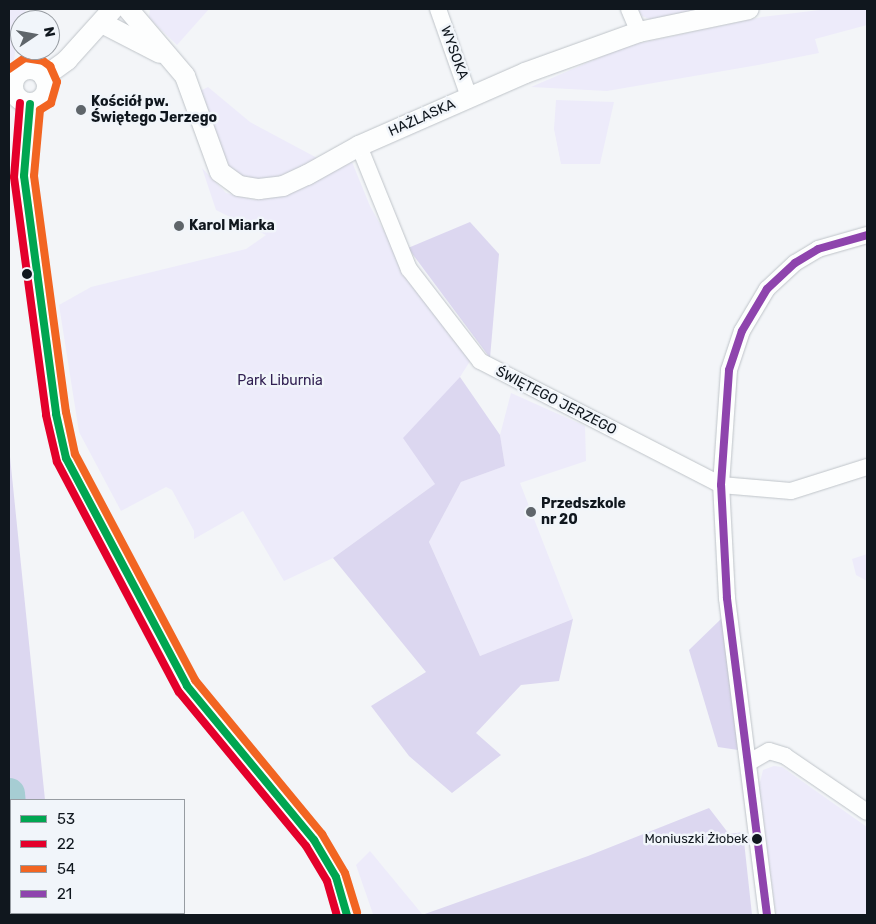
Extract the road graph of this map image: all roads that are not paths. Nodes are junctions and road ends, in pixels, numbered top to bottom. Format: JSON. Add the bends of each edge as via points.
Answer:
{"nodes":[{"id":1,"x":128,"y":9,"type":"edge"},
{"id":2,"x":438,"y":9,"type":"edge"},
{"id":3,"x":628,"y":9,"type":"edge"},
{"id":4,"x":749,"y":9,"type":"edge"},
{"id":5,"x":107,"y":16,"type":"edge"},
{"id":6,"x":639,"y":32,"type":"junction"},
{"id":7,"x":173,"y":60,"type":"junction"},
{"id":8,"x":44,"y":77,"type":"junction"},
{"id":9,"x":11,"y":84,"type":"edge"},
{"id":10,"x":470,"y":97,"type":"junction"},
{"id":11,"x":30,"y":104,"type":"junction"},
{"id":12,"x":359,"y":146,"type":"junction"},
{"id":13,"x":867,"y":235,"type":"edge"},
{"id":14,"x":867,"y":467,"type":"edge"},
{"id":15,"x":721,"y":485,"type":"junction"},
{"id":16,"x":748,"y":763,"type":"junction"},
{"id":17,"x":867,"y":812,"type":"edge"},
{"id":18,"x":346,"y":915,"type":"edge"},
{"id":19,"x":767,"y":915,"type":"edge"}],
"edges":[{"from":1,"to":7,"type":"street","name":"HAŻLASKA"},
{"from":2,"to":10,"type":"street","name":"WYSOKA"},
{"from":3,"to":6,"type":"street"},
{"from":4,"to":6,"type":"street","name":"HAŻLASKA"},
{"from":5,"to":7,"type":"street","name":"HAŻLASKA"},
{"from":5,"to":8,"type":"street","via":[[67,60]]},
{"from":6,"to":10,"type":"street","name":"HAŻLASKA"},
{"from":7,"to":12,"type":"street","name":"HAŻLASKA","via":[[185,76],[213,160],[220,172],[240,186],[258,190],[283,186]]},
{"from":8,"to":9,"type":"street","via":[[41,71],[23,69]]},
{"from":8,"to":11,"type":"street","via":[[47,84],[43,97]]},
{"from":9,"to":11,"type":"street","via":[[19,99]]},
{"from":10,"to":12,"type":"street","name":"HAŻLASKA"},
{"from":11,"to":18,"type":"street","via":[[24,176],[54,405],[66,458],[187,686],[314,840],[336,878]]},
{"from":12,"to":15,"type":"street","name":"ŚWIĘTEGO JERZEGO","via":[[405,262],[432,302],[480,361]]},
{"from":13,"to":15,"type":"street","via":[[827,244],[795,263],[767,289],[742,330],[729,370]]},
{"from":14,"to":15,"type":"street","name":"ŚWIĘTEGO JERZEGO","via":[[791,491]]},
{"from":15,"to":16,"type":"street","via":[[727,598]]},
{"from":16,"to":17,"type":"street","via":[[769,752],[785,756]]},
{"from":16,"to":19,"type":"street"}]}
